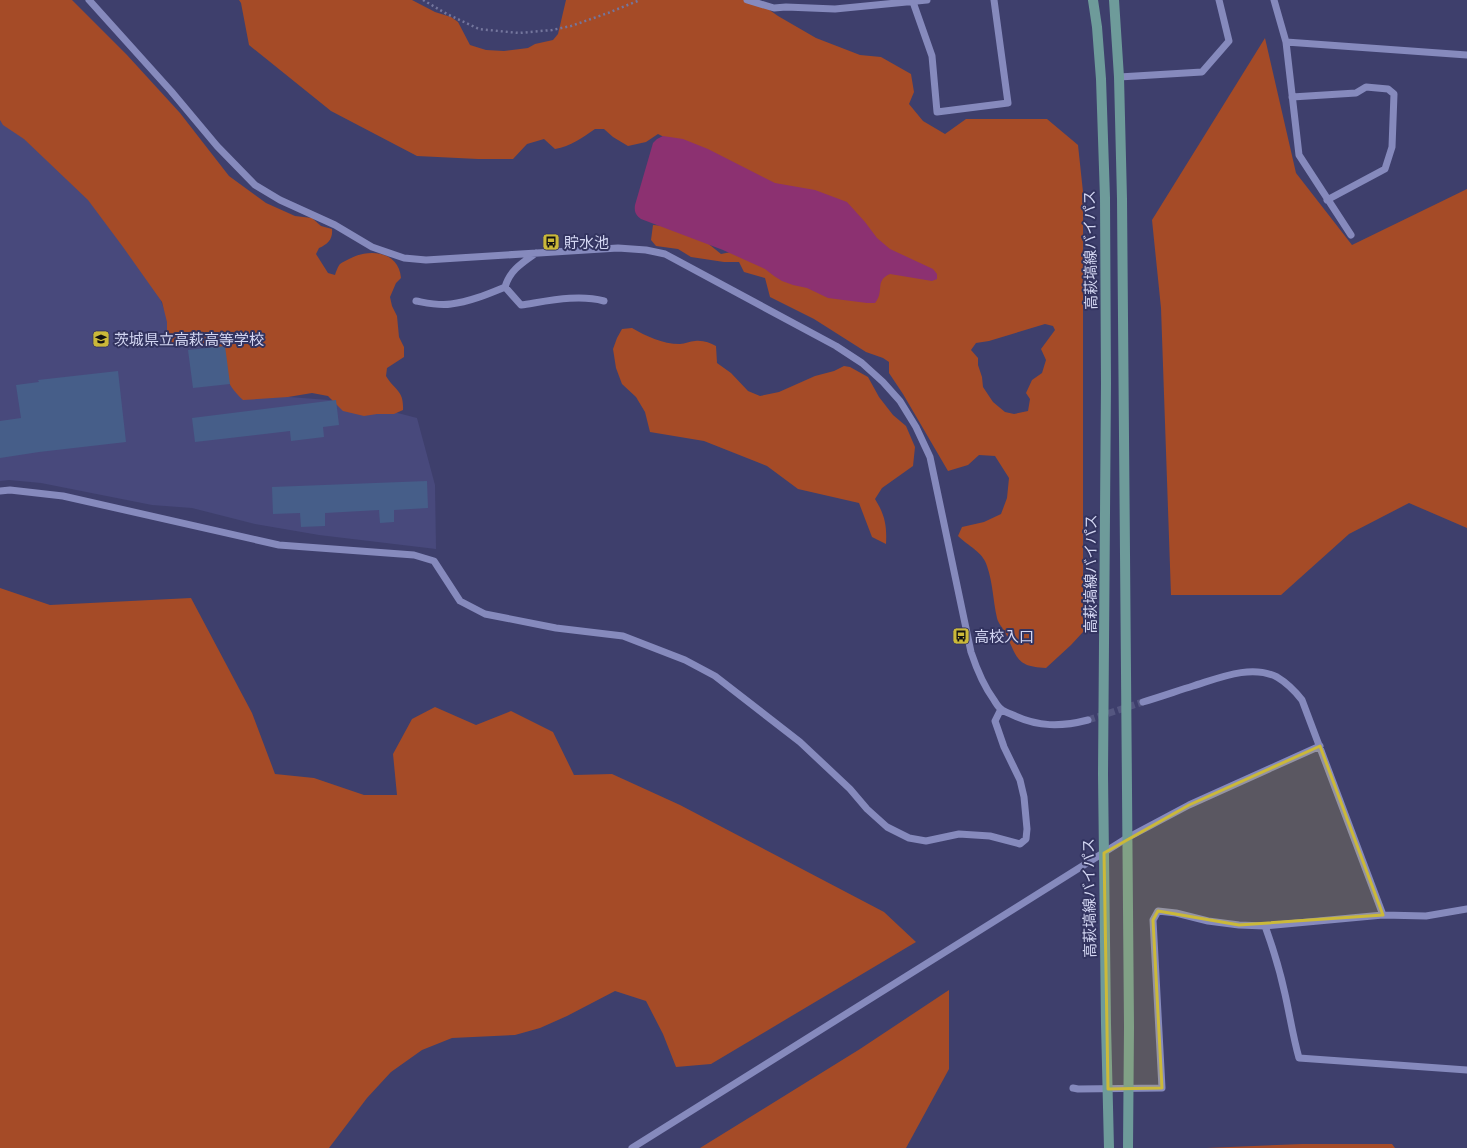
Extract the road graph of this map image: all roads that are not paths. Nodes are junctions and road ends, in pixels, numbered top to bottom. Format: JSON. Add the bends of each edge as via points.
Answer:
{"nodes":[{"id":1,"x":90,"y":0,"type":"edge"},
{"id":2,"x":746,"y":0,"type":"edge"},
{"id":3,"x":927,"y":0,"type":"edge"},
{"id":4,"x":994,"y":0,"type":"edge"},
{"id":5,"x":1093,"y":0,"type":"edge"},
{"id":6,"x":1114,"y":0,"type":"edge"},
{"id":7,"x":1219,"y":0,"type":"edge"},
{"id":8,"x":1274,"y":0,"type":"edge"},
{"id":9,"x":905,"y":2,"type":"edge"},
{"id":10,"x":913,"y":2,"type":"junction"},
{"id":11,"x":1286,"y":42,"type":"junction"},
{"id":12,"x":1467,"y":55,"type":"edge"},
{"id":13,"x":1120,"y":77,"type":"junction"},
{"id":14,"x":1292,"y":97,"type":"junction"},
{"id":15,"x":1327,"y":200,"type":"junction"},
{"id":16,"x":1351,"y":235,"type":"dead end"},
{"id":17,"x":536,"y":253,"type":"junction"},
{"id":18,"x":505,"y":287,"type":"junction"},
{"id":19,"x":604,"y":300,"type":"dead end"},
{"id":20,"x":416,"y":301,"type":"dead end"},
{"id":21,"x":0,"y":491,"type":"edge"},
{"id":22,"x":1143,"y":702,"type":"tunnel mouth"},
{"id":23,"x":1001,"y":710,"type":"junction"},
{"id":24,"x":1088,"y":720,"type":"tunnel mouth"},
{"id":25,"x":1320,"y":746,"type":"junction"},
{"id":26,"x":1127,"y":838,"type":"junction"},
{"id":27,"x":1104,"y":853,"type":"junction"},
{"id":28,"x":1467,"y":909,"type":"edge"},
{"id":29,"x":1383,"y":915,"type":"junction"},
{"id":30,"x":1265,"y":926,"type":"junction"},
{"id":31,"x":1467,"y":1070,"type":"edge"},
{"id":32,"x":1076,"y":1089,"type":"dead end"},
{"id":33,"x":632,"y":1148,"type":"edge"},
{"id":34,"x":1109,"y":1148,"type":"edge"},
{"id":35,"x":1128,"y":1148,"type":"edge"}],
"edges":[{"from":1,"to":17,"type":"street","via":[[222,152],[255,185],[280,200],[335,225],[372,246],[404,258],[426,260]]},
{"from":2,"to":9,"type":"street","via":[[774,8],[835,9]]},
{"from":3,"to":10,"type":"street"},
{"from":4,"to":10,"type":"street","via":[[1008,103],[937,112],[932,56]]},
{"from":5,"to":27,"type":"main road","name":"高萩塙線バイパス","via":[[1101,79],[1105,198]]},
{"from":6,"to":13,"type":"main road"},
{"from":7,"to":13,"type":"street","via":[[1229,41],[1202,72]]},
{"from":8,"to":11,"type":"street"},
{"from":9,"to":10,"type":"street"},
{"from":11,"to":12,"type":"street"},
{"from":11,"to":14,"type":"street"},
{"from":13,"to":26,"type":"main road"},
{"from":14,"to":15,"type":"street","via":[[1299,155]]},
{"from":14,"to":15,"type":"street","via":[[1356,93],[1366,87],[1388,89],[1394,94],[1392,147],[1385,169]]},
{"from":15,"to":16,"type":"street"},
{"from":17,"to":18,"type":"street","via":[[513,270]]},
{"from":17,"to":23,"type":"street","via":[[618,248],[665,254],[836,346],[862,363],[882,382],[900,401],[916,427],[930,458],[971,652],[979,675]]},
{"from":18,"to":19,"type":"street","via":[[521,305],[581,298]]},
{"from":18,"to":20,"type":"street","via":[[449,305]]},
{"from":21,"to":23,"type":"street","via":[[63,496],[279,544],[414,555],[434,561],[460,601],[486,614],[556,628],[622,636],[685,660],[715,676],[800,742],[887,827],[909,838],[926,841],[959,834],[990,836],[1020,844],[1026,838],[1024,797],[1020,780],[995,722]]},
{"from":22,"to":25,"type":"street","via":[[1232,674],[1265,673],[1284,682],[1302,700]]},
{"from":23,"to":24,"type":"street","via":[[1042,725],[1072,725]]},
{"from":25,"to":26,"type":"street","via":[[1190,805]]},
{"from":25,"to":29,"type":"street"},
{"from":26,"to":27,"type":"street"},
{"from":26,"to":35,"type":"main road"},
{"from":27,"to":33,"type":"street"},
{"from":27,"to":34,"type":"main road","name":"高萩塙線バイパス"},
{"from":28,"to":29,"type":"street","via":[[1426,916]]},
{"from":29,"to":30,"type":"street"},
{"from":30,"to":31,"type":"street","via":[[1275,954],[1299,1058]]},
{"from":30,"to":32,"type":"street","via":[[1208,921],[1158,911],[1153,920],[1162,1088]]}]}
